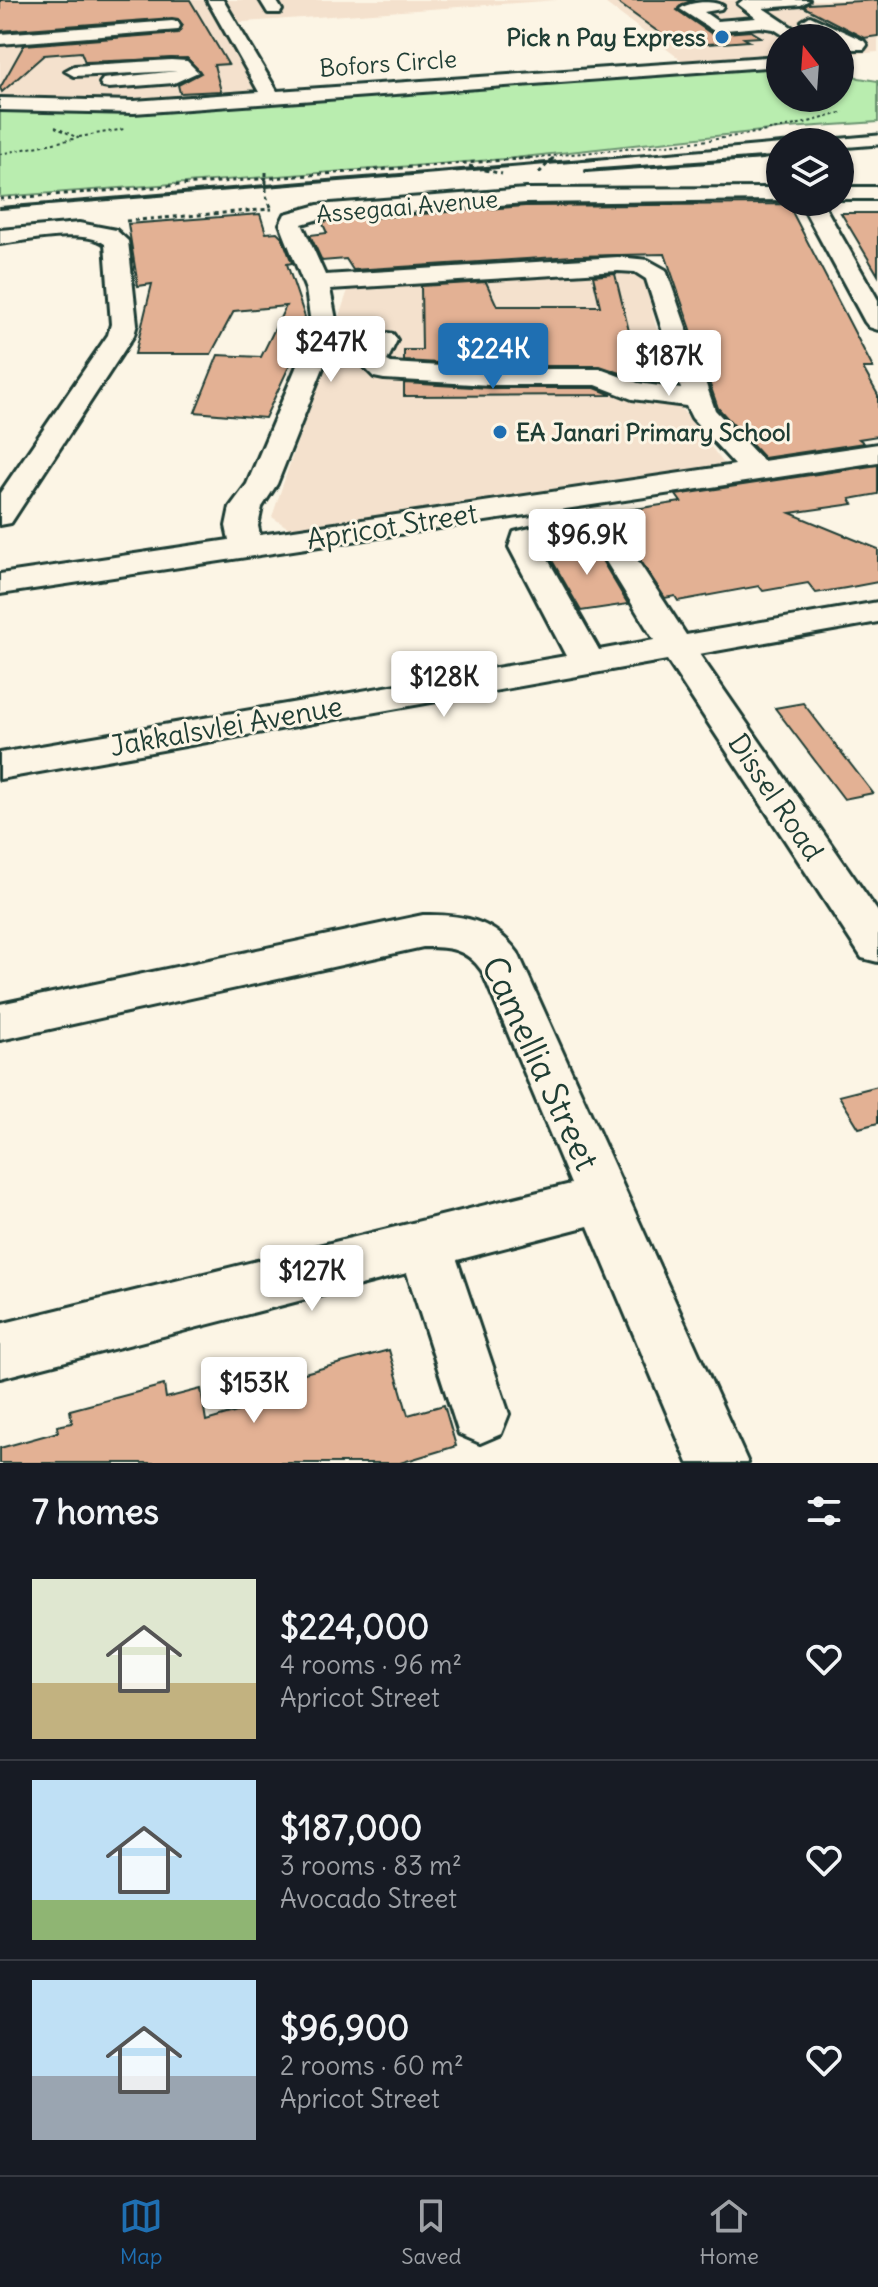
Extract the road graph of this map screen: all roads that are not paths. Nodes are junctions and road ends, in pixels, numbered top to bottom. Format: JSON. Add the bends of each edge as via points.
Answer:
{"nodes":[{"id":1,"x":217,"y":0,"type":"edge"},
{"id":2,"x":794,"y":4,"type":"edge"},
{"id":3,"x":717,"y":15,"type":"edge"},
{"id":4,"x":810,"y":21,"type":"junction"},
{"id":5,"x":773,"y":24,"type":"edge"},
{"id":6,"x":172,"y":26,"type":"dead end"},
{"id":7,"x":766,"y":28,"type":"edge"},
{"id":8,"x":766,"y":28,"type":"edge"},
{"id":9,"x":0,"y":39,"type":"edge"},
{"id":10,"x":746,"y":39,"type":"junction"},
{"id":11,"x":858,"y":45,"type":"dead end"},
{"id":12,"x":766,"y":46,"type":"edge"},
{"id":13,"x":878,"y":55,"type":"edge"},
{"id":14,"x":854,"y":56,"type":"edge"},
{"id":15,"x":691,"y":57,"type":"dead end"},
{"id":16,"x":766,"y":62,"type":"edge"},
{"id":17,"x":74,"y":71,"type":"dead end"},
{"id":18,"x":10,"y":85,"type":"dead end"},
{"id":19,"x":271,"y":97,"type":"junction"},
{"id":20,"x":0,"y":104,"type":"edge"},
{"id":21,"x":854,"y":193,"type":"edge"},
{"id":22,"x":878,"y":193,"type":"edge"},
{"id":23,"x":766,"y":194,"type":"edge"},
{"id":24,"x":819,"y":216,"type":"edge"},
{"id":25,"x":0,"y":237,"type":"edge"},
{"id":26,"x":314,"y":283,"type":"junction"},
{"id":27,"x":878,"y":322,"type":"edge"},
{"id":28,"x":384,"y":340,"type":"dead end"},
{"id":29,"x":696,"y":399,"type":"junction"},
{"id":30,"x":878,"y":453,"type":"edge"},
{"id":31,"x":757,"y":472,"type":"junction"},
{"id":32,"x":0,"y":516,"type":"edge"},
{"id":33,"x":247,"y":548,"type":"junction"},
{"id":34,"x":0,"y":584,"type":"edge"},
{"id":35,"x":878,"y":612,"type":"edge"},
{"id":36,"x":676,"y":647,"type":"junction"},
{"id":37,"x":588,"y":663,"type":"junction"},
{"id":38,"x":0,"y":766,"type":"edge"},
{"id":39,"x":878,"y":948,"type":"edge"},
{"id":40,"x":0,"y":1022,"type":"edge"},
{"id":41,"x":604,"y":1199,"type":"junction"},
{"id":42,"x":425,"y":1244,"type":"junction"},
{"id":43,"x":0,"y":1351,"type":"edge"},
{"id":44,"x":480,"y":1414,"type":"dead end"},
{"id":45,"x":718,"y":1463,"type":"edge"}],
"edges":[{"from":1,"to":19,"type":"street"},
{"from":2,"to":4,"type":"street"},
{"from":2,"to":5,"type":"street"},
{"from":3,"to":5,"type":"street"},
{"from":3,"to":10,"type":"street"},
{"from":4,"to":5,"type":"street"},
{"from":4,"to":11,"type":"street"},
{"from":6,"to":9,"type":"street"},
{"from":7,"to":10,"type":"street"},
{"from":8,"to":10,"type":"street"},
{"from":10,"to":12,"type":"street"},
{"from":10,"to":15,"type":"street"},
{"from":13,"to":14,"type":"street"},
{"from":16,"to":19,"type":"street","name":"Bofors Circle"},
{"from":17,"to":18,"type":"street","via":[[181,65],[189,72],[174,78],[59,87]]},
{"from":19,"to":20,"type":"street","name":"Bofors Circle","via":[[111,108]]},
{"from":21,"to":22,"type":"street"},
{"from":23,"to":26,"type":"street","name":"Assegaai Avenue","via":[[526,196],[299,215],[291,224]]},
{"from":24,"to":27,"type":"street"},
{"from":25,"to":32,"type":"street","via":[[75,231],[112,235],[124,324]]},
{"from":26,"to":29,"type":"street","via":[[640,265],[657,275]]},
{"from":26,"to":33,"type":"street","name":"Assegaai Avenue","via":[[325,330],[262,484],[246,507],[242,526]]},
{"from":28,"to":29,"type":"street","via":[[373,363],[384,371],[600,377],[632,391]]},
{"from":29,"to":31,"type":"street"},
{"from":30,"to":31,"type":"street","name":"Apricot Street"},
{"from":31,"to":33,"type":"street","name":"Apricot Street"},
{"from":33,"to":34,"type":"street","name":"Apricot Street"},
{"from":35,"to":36,"type":"street","name":"Jakkalsvlei Avenue"},
{"from":36,"to":37,"type":"street","name":"Jakkalsvlei Avenue"},
{"from":36,"to":37,"type":"street","name":"Dissel Road","via":[[608,539],[579,528],[535,534],[525,539],[525,547]]},
{"from":36,"to":39,"type":"street","name":"Dissel Road","via":[[791,819],[799,860],[833,910]]},
{"from":37,"to":38,"type":"street","name":"Jakkalsvlei Avenue"},
{"from":40,"to":41,"type":"street","name":"Camellia Street","via":[[423,931],[453,930],[478,937],[502,965]]},
{"from":41,"to":42,"type":"street"},
{"from":41,"to":45,"type":"street","name":"Camellia Street"},
{"from":42,"to":43,"type":"street"},
{"from":42,"to":44,"type":"street"}]}
